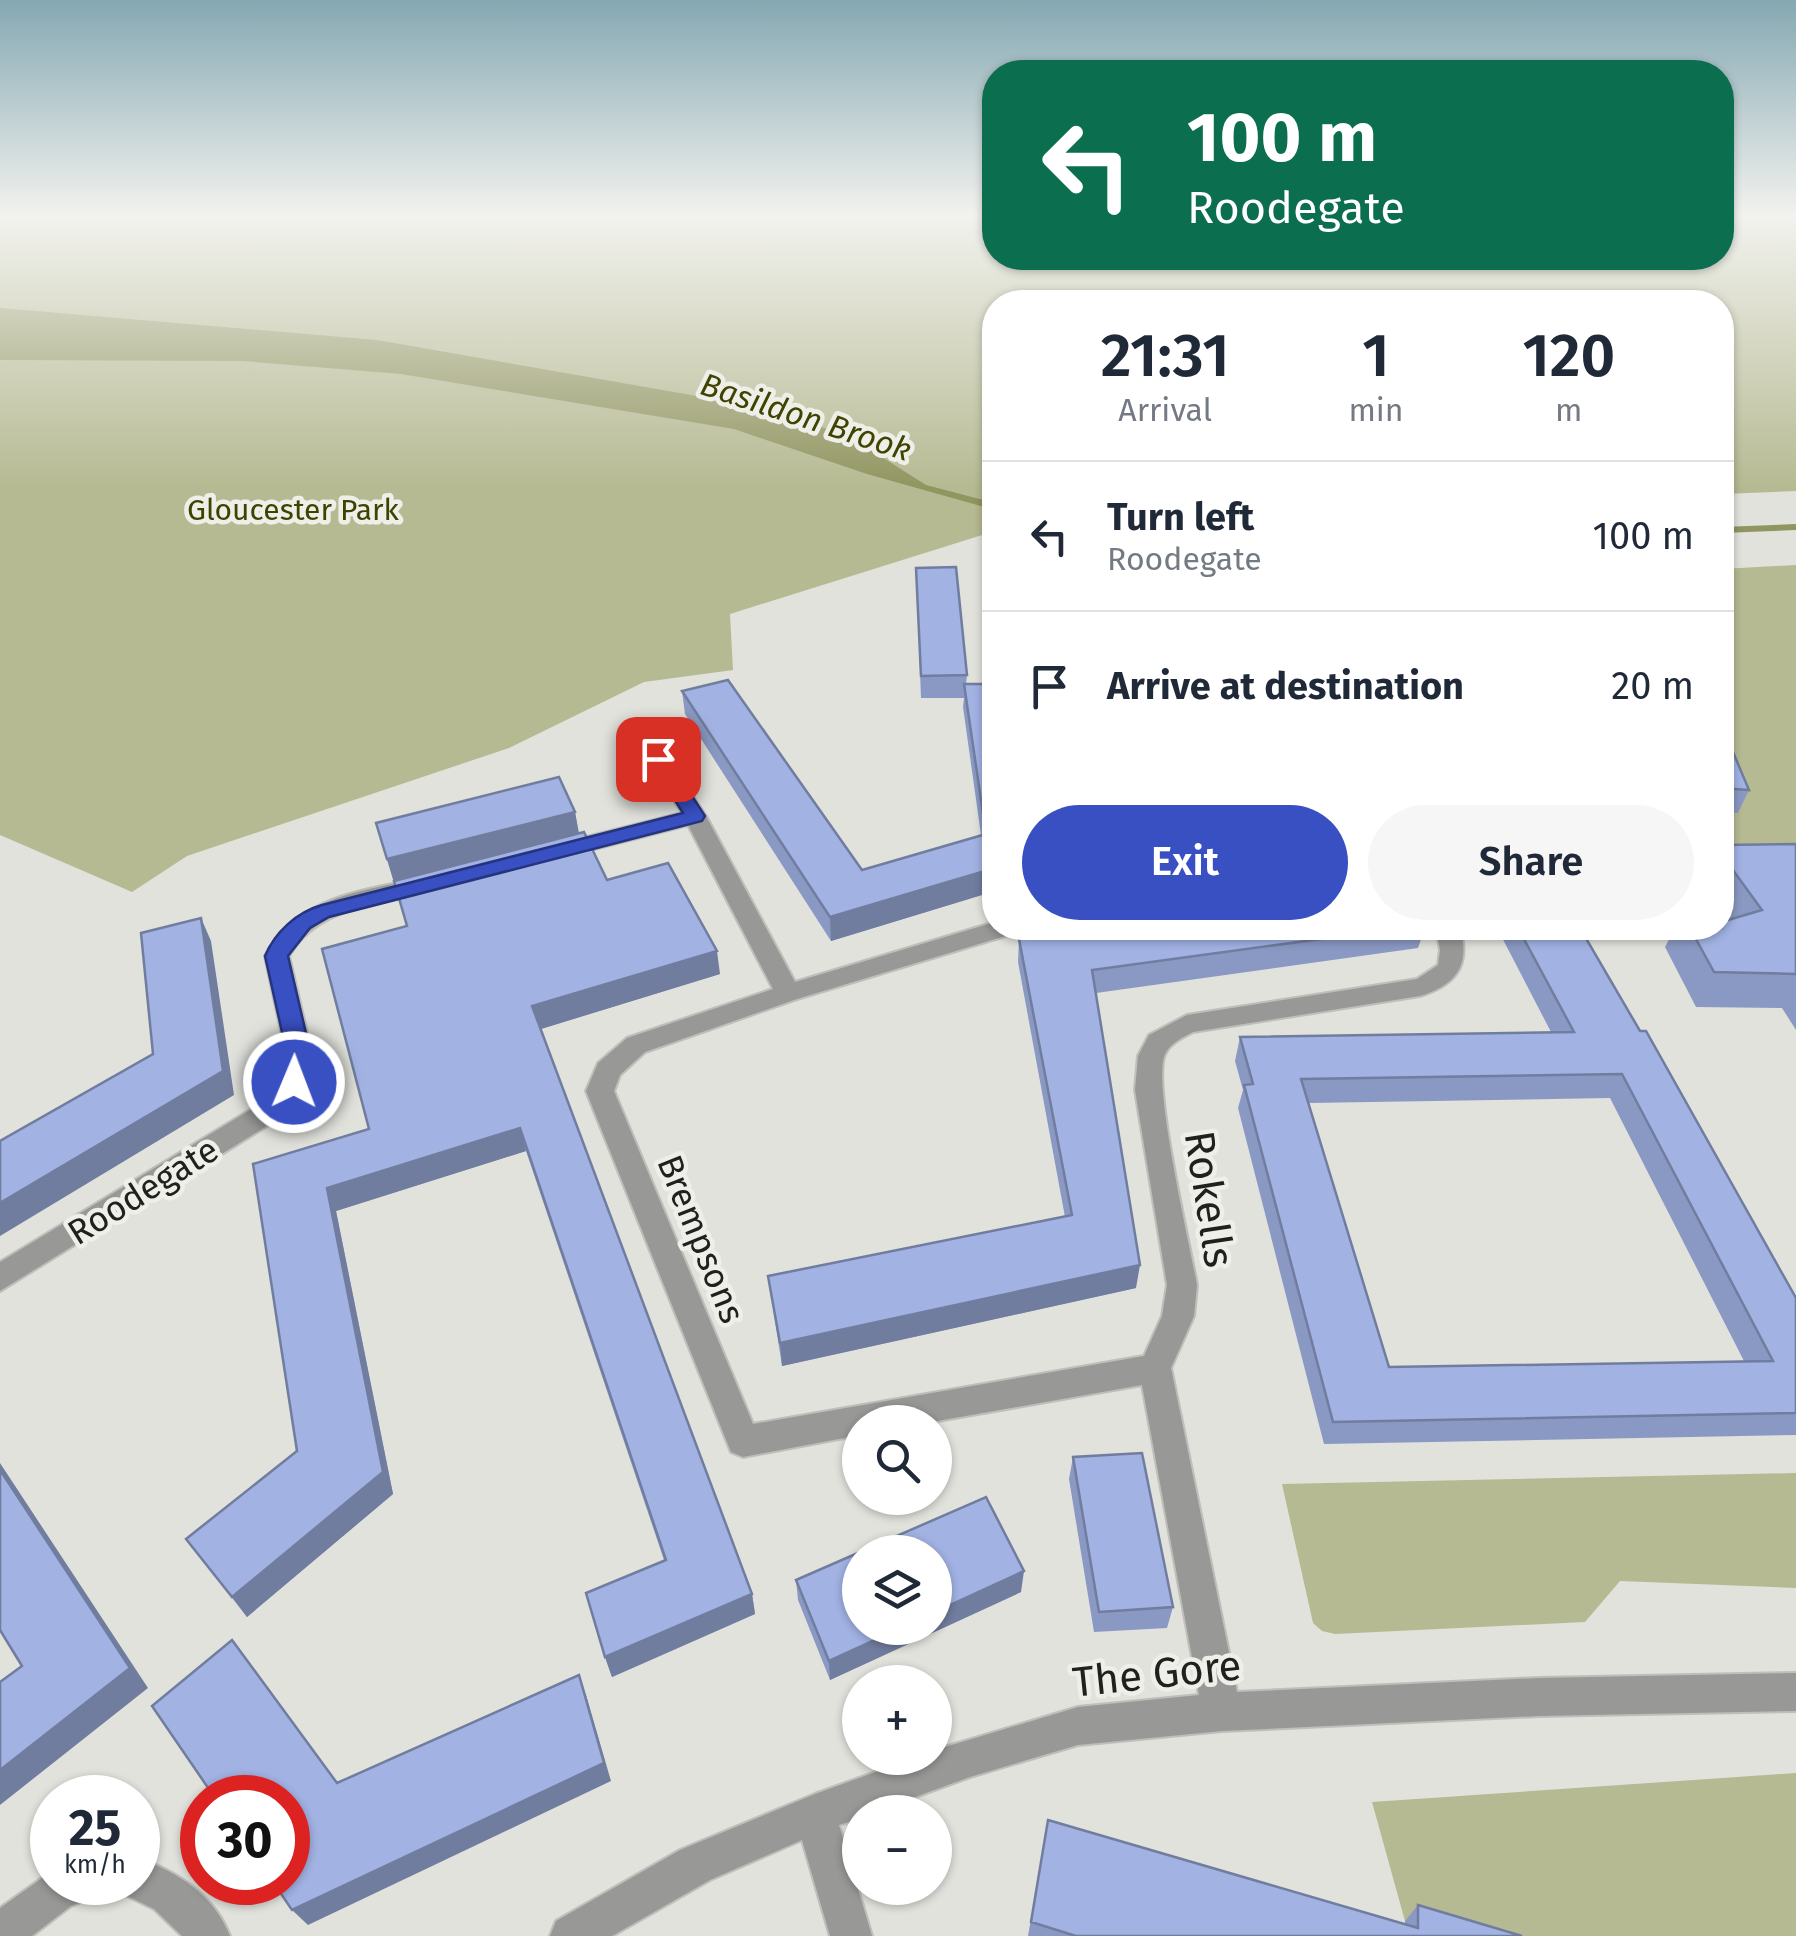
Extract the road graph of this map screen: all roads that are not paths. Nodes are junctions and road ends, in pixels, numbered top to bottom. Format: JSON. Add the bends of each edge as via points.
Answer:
{"nodes":[{"id":1,"x":658,"y":759,"type":"dead end"},
{"id":2,"x":695,"y":816,"type":"junction"},
{"id":3,"x":527,"y":860,"type":"edge"},
{"id":4,"x":453,"y":878,"type":"edge"},
{"id":5,"x":982,"y":935,"type":"edge"},
{"id":6,"x":1451,"y":940,"type":"edge"},
{"id":7,"x":788,"y":992,"type":"junction"},
{"id":8,"x":0,"y":1278,"type":"edge"},
{"id":9,"x":1155,"y":1368,"type":"junction"},
{"id":10,"x":1796,"y":1692,"type":"edge"},
{"id":11,"x":1222,"y":1712,"type":"junction"},
{"id":12,"x":815,"y":1814,"type":"junction"},
{"id":13,"x":160,"y":1886,"type":"edge"},
{"id":14,"x":38,"y":1905,"type":"edge"},
{"id":15,"x":0,"y":1934,"type":"edge"},
{"id":16,"x":209,"y":1936,"type":"edge"},
{"id":17,"x":571,"y":1936,"type":"edge"},
{"id":18,"x":851,"y":1936,"type":"edge"}],
"edges":[{"from":1,"to":2,"type":"street"},
{"from":2,"to":3,"type":"street"},
{"from":2,"to":7,"type":"street"},
{"from":4,"to":8,"type":"street","name":"Roodegate","via":[[302,923],[277,956],[300,1059],[278,1106]]},
{"from":5,"to":7,"type":"street","name":"Brempsons"},
{"from":6,"to":9,"type":"street","name":"Rokells","via":[[1452,970],[1440,981],[1187,1024],[1156,1044],[1148,1058],[1150,1090],[1182,1285],[1178,1316]]},
{"from":7,"to":9,"type":"street","name":"Brempsons","via":[[636,1046],[608,1070],[600,1091],[743,1442]]},
{"from":9,"to":11,"type":"street"},
{"from":10,"to":11,"type":"street","name":"The Gore"},
{"from":11,"to":12,"type":"street","name":"The Gore","via":[[1078,1726]]},
{"from":12,"to":17,"type":"street","name":"The Gore","via":[[695,1865]]},
{"from":12,"to":18,"type":"street"},
{"from":13,"to":16,"type":"street"},
{"from":14,"to":15,"type":"street"}]}
